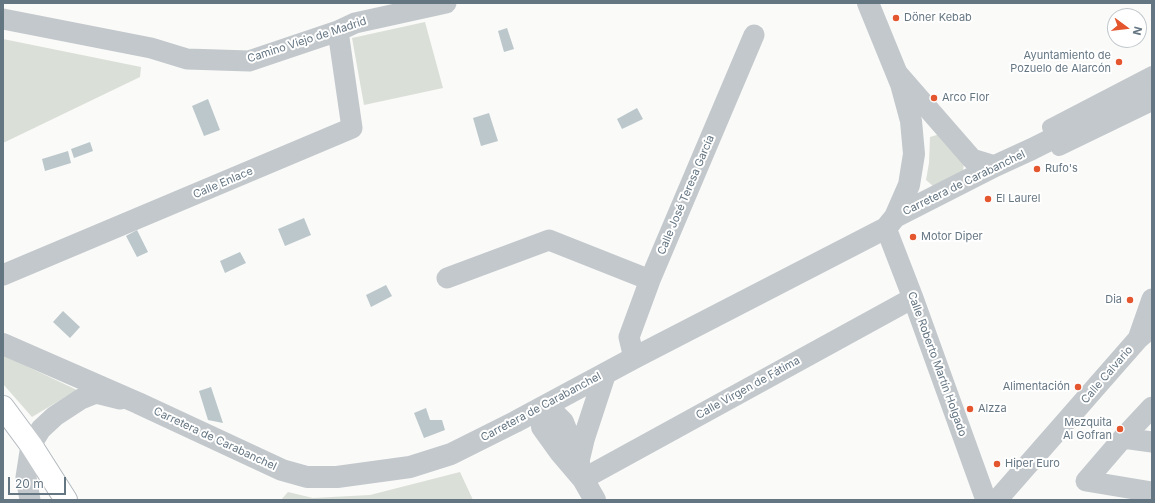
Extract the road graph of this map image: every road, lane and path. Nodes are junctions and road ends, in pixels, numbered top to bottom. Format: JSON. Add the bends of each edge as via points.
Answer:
{"nodes":[{"id":1,"x":371,"y":3,"type":"edge"},
{"id":2,"x":446,"y":3,"type":"edge"},
{"id":3,"x":868,"y":3,"type":"edge"},
{"id":4,"x":3,"y":19,"type":"edge"},
{"id":5,"x":347,"y":27,"type":"junction"},
{"id":6,"x":754,"y":35,"type":"dead end"},
{"id":7,"x":897,"y":73,"type":"junction"},
{"id":8,"x":1152,"y":74,"type":"edge"},
{"id":9,"x":1152,"y":89,"type":"edge"},
{"id":10,"x":1152,"y":103,"type":"edge"},
{"id":11,"x":1054,"y":137,"type":"junction"},
{"id":12,"x":994,"y":166,"type":"junction"},
{"id":13,"x":890,"y":223,"type":"junction"},
{"id":14,"x":3,"y":275,"type":"edge"},
{"id":15,"x":447,"y":278,"type":"dead end"},
{"id":16,"x":650,"y":280,"type":"junction"},
{"id":17,"x":913,"y":298,"type":"junction"},
{"id":18,"x":1152,"y":299,"type":"edge"},
{"id":19,"x":1147,"y":339,"type":"edge"},
{"id":20,"x":3,"y":344,"type":"edge"},
{"id":21,"x":634,"y":358,"type":"junction"},
{"id":22,"x":605,"y":374,"type":"junction"},
{"id":23,"x":138,"y":403,"type":"junction"},
{"id":24,"x":3,"y":407,"type":"edge"},
{"id":25,"x":1152,"y":407,"type":"edge"},
{"id":26,"x":541,"y":408,"type":"junction"},
{"id":27,"x":1123,"y":438,"type":"junction"},
{"id":28,"x":1152,"y":442,"type":"edge"},
{"id":29,"x":31,"y":445,"type":"junction"},
{"id":30,"x":581,"y":469,"type":"junction"},
{"id":31,"x":1152,"y":492,"type":"edge"},
{"id":32,"x":30,"y":500,"type":"edge"},
{"id":33,"x":66,"y":500,"type":"edge"},
{"id":34,"x":596,"y":500,"type":"edge"},
{"id":35,"x":986,"y":500,"type":"edge"},
{"id":36,"x":997,"y":500,"type":"edge"}],
"edges":[{"from":1,"to":5,"type":"street"},
{"from":2,"to":5,"type":"street","name":"Camino Viejo de Madrid"},
{"from":3,"to":7,"type":"street"},
{"from":4,"to":5,"type":"street","name":"Camino Viejo de Madrid","via":[[151,48],[187,59],[249,61]]},
{"from":5,"to":14,"type":"street","name":"Calle Enlace","via":[[352,128]]},
{"from":6,"to":16,"type":"street","name":"Calle José Teresa García"},
{"from":7,"to":12,"type":"street","via":[[972,159]]},
{"from":7,"to":13,"type":"street","via":[[911,121],[914,154],[910,185]]},
{"from":8,"to":11,"type":"street","via":[[1050,127]]},
{"from":9,"to":11,"type":"street","name":"Carretera de Carabanchel"},
{"from":10,"to":11,"type":"street","via":[[1059,148]]},
{"from":11,"to":12,"type":"street","name":"Carretera de Carabanchel"},
{"from":12,"to":13,"type":"street","name":"Carretera de Carabanchel"},
{"from":13,"to":17,"type":"street","name":"Calle Roberto Martín Holgado"},
{"from":13,"to":21,"type":"street","name":"Carretera de Carabanchel"},
{"from":15,"to":16,"type":"street","via":[[549,240]]},
{"from":16,"to":21,"type":"street","name":"Calle José Teresa García","via":[[629,337]]},
{"from":17,"to":30,"type":"street","name":"Calle Virgen de Fátima"},
{"from":17,"to":35,"type":"street","name":"Calle Roberto Martín Holgado"},
{"from":18,"to":19,"type":"street"},
{"from":19,"to":36,"type":"street","name":"Calle Calvario"},
{"from":20,"to":23,"type":"street","name":"Carretera de Carabanchel"},
{"from":21,"to":22,"type":"street","name":"Carretera de Carabanchel"},
{"from":22,"to":26,"type":"street","name":"Carretera de Carabanchel"},
{"from":22,"to":30,"type":"street","via":[[584,438]]},
{"from":23,"to":26,"type":"street","name":"Carretera de Carabanchel","via":[[282,470],[307,477],[337,477],[410,467],[451,454]]},
{"from":23,"to":29,"type":"street","via":[[96,393],[81,399],[55,416],[41,429]]},
{"from":24,"to":29,"type":"main road"},
{"from":25,"to":27,"type":"street"},
{"from":26,"to":30,"type":"street","via":[[553,412],[563,422]]},
{"from":27,"to":28,"type":"street"},
{"from":27,"to":31,"type":"street","via":[[1086,481]]},
{"from":29,"to":32,"type":"street","via":[[26,477]]},
{"from":29,"to":33,"type":"main road"},
{"from":30,"to":34,"type":"street"}]}
